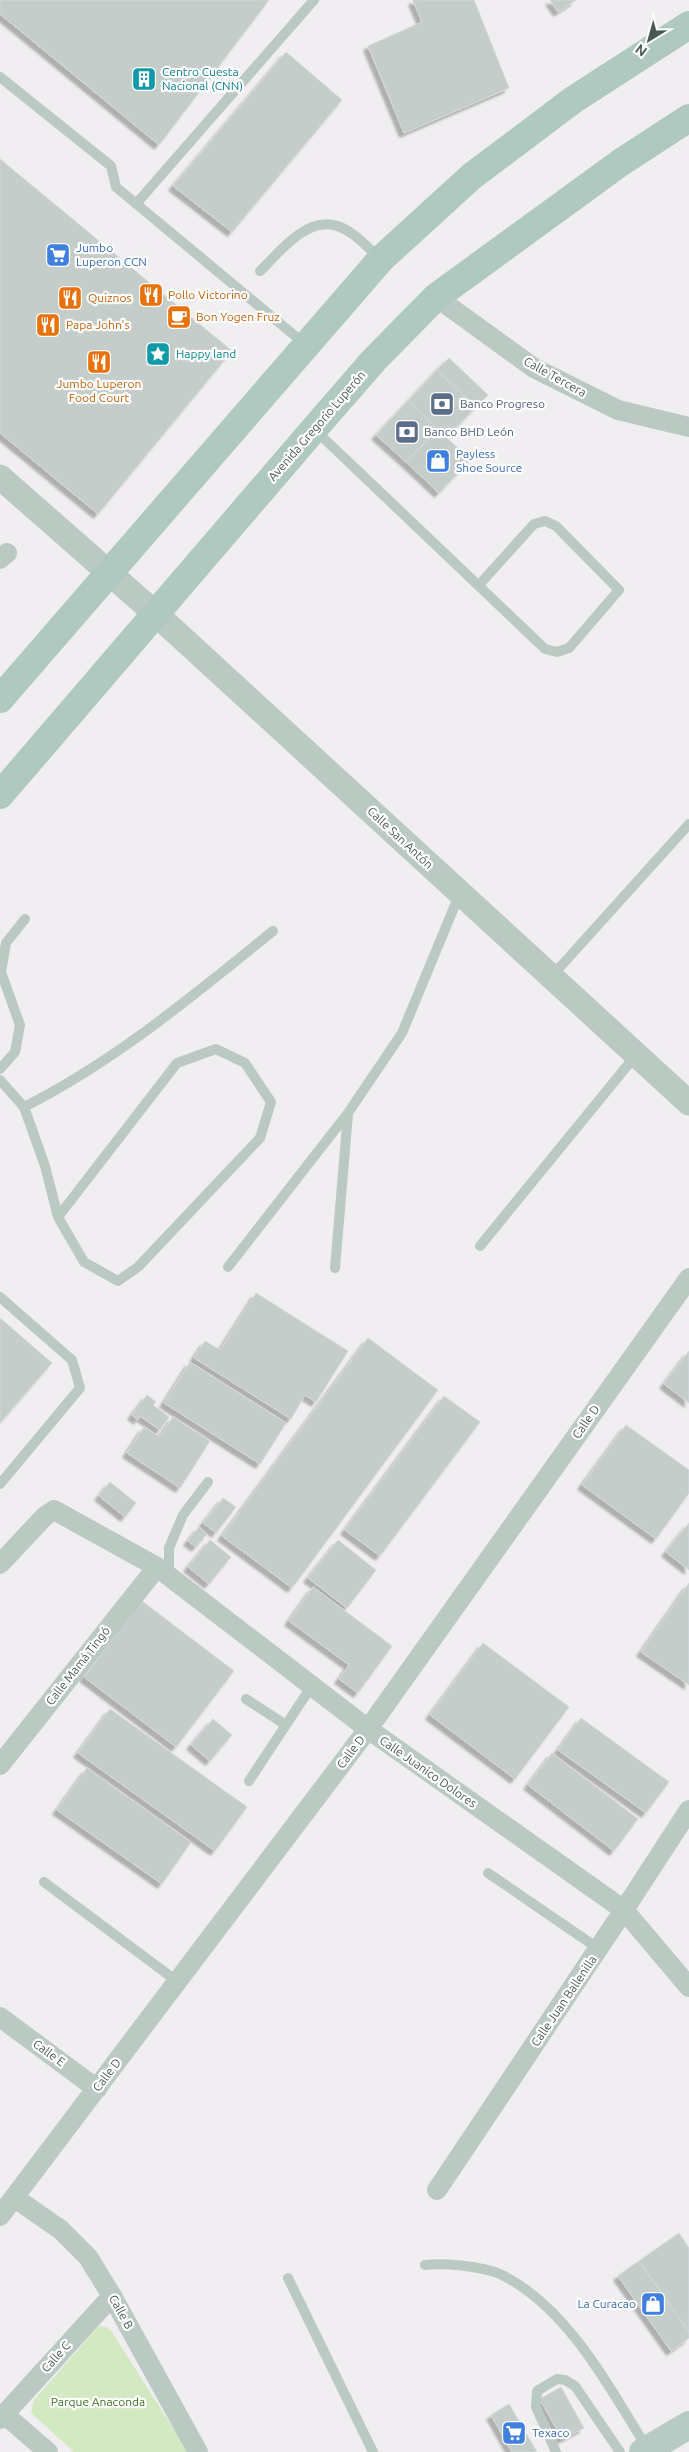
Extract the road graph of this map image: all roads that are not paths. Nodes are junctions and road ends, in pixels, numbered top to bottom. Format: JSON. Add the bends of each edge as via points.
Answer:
{"nodes":[{"id":1,"x":314,"y":0,"type":"edge"},
{"id":2,"x":689,"y":25,"type":"edge"},
{"id":3,"x":0,"y":77,"type":"edge"},
{"id":4,"x":689,"y":118,"type":"edge"},
{"id":5,"x":136,"y":204,"type":"junction"},
{"id":6,"x":381,"y":259,"type":"junction"},
{"id":7,"x":260,"y":271,"type":"dead end"},
{"id":8,"x":436,"y":297,"type":"junction"},
{"id":9,"x":307,"y":345,"type":"junction"},
{"id":10,"x":689,"y":427,"type":"edge"},
{"id":11,"x":314,"y":429,"type":"junction"},
{"id":12,"x":0,"y":478,"type":"edge"},
{"id":13,"x":110,"y":574,"type":"junction"},
{"id":14,"x":478,"y":585,"type":"junction"},
{"id":15,"x":156,"y":614,"type":"junction"},
{"id":16,"x":0,"y":699,"type":"edge"},
{"id":17,"x":0,"y":795,"type":"edge"},
{"id":18,"x":689,"y":824,"type":"edge"},
{"id":19,"x":460,"y":892,"type":"junction"},
{"id":20,"x":25,"y":919,"type":"dead end"},
{"id":21,"x":273,"y":931,"type":"dead end"},
{"id":22,"x":552,"y":976,"type":"junction"},
{"id":23,"x":636,"y":1055,"type":"junction"},
{"id":24,"x":0,"y":1069,"type":"edge"},
{"id":25,"x":0,"y":1080,"type":"edge"},
{"id":26,"x":689,"y":1103,"type":"edge"},
{"id":27,"x":24,"y":1107,"type":"junction"},
{"id":28,"x":348,"y":1112,"type":"junction"},
{"id":29,"x":58,"y":1217,"type":"junction"},
{"id":30,"x":480,"y":1246,"type":"dead end"},
{"id":31,"x":228,"y":1268,"type":"dead end"},
{"id":32,"x":335,"y":1268,"type":"dead end"},
{"id":33,"x":689,"y":1278,"type":"edge"},
{"id":34,"x":0,"y":1297,"type":"edge"},
{"id":35,"x":208,"y":1482,"type":"dead end"},
{"id":36,"x":0,"y":1484,"type":"edge"},
{"id":37,"x":0,"y":1564,"type":"edge"},
{"id":38,"x":163,"y":1572,"type":"junction"},
{"id":39,"x":311,"y":1687,"type":"junction"},
{"id":40,"x":246,"y":1699,"type":"dead end"},
{"id":41,"x":286,"y":1725,"type":"junction"},
{"id":42,"x":368,"y":1729,"type":"junction"},
{"id":43,"x":0,"y":1765,"type":"edge"},
{"id":44,"x":249,"y":1781,"type":"dead end"},
{"id":45,"x":689,"y":1810,"type":"edge"},
{"id":46,"x":488,"y":1873,"type":"dead end"},
{"id":47,"x":44,"y":1882,"type":"dead end"},
{"id":48,"x":624,"y":1910,"type":"junction"},
{"id":49,"x":599,"y":1949,"type":"junction"},
{"id":50,"x":178,"y":1982,"type":"junction"},
{"id":51,"x":689,"y":1987,"type":"edge"},
{"id":52,"x":0,"y":2017,"type":"edge"},
{"id":53,"x":97,"y":2088,"type":"junction"},
{"id":54,"x":437,"y":2190,"type":"dead end"},
{"id":55,"x":15,"y":2198,"type":"junction"},
{"id":56,"x":0,"y":2216,"type":"edge"},
{"id":57,"x":425,"y":2265,"type":"dead end"},
{"id":58,"x":288,"y":2278,"type":"dead end"},
{"id":59,"x":112,"y":2296,"type":"junction"},
{"id":60,"x":2,"y":2416,"type":"edge"},
{"id":61,"x":689,"y":2425,"type":"edge"},
{"id":62,"x":646,"y":2451,"type":"edge"},
{"id":63,"x":48,"y":2452,"type":"edge"},
{"id":64,"x":198,"y":2452,"type":"edge"},
{"id":65,"x":373,"y":2452,"type":"edge"},
{"id":66,"x":556,"y":2452,"type":"edge"},
{"id":67,"x":620,"y":2452,"type":"edge"}],
"edges":[{"from":1,"to":5,"type":"lane"},
{"from":2,"to":6,"type":"main road","via":[[573,100],[472,176]]},
{"from":3,"to":5,"type":"lane","via":[[111,166],[116,187]]},
{"from":4,"to":8,"type":"main road","name":"Avenida Gregorio Luperón","via":[[620,163]]},
{"from":5,"to":9,"type":"lane"},
{"from":6,"to":7,"type":"lane","via":[[350,233],[334,225],[322,225],[308,229]]},
{"from":6,"to":9,"type":"main road"},
{"from":8,"to":10,"type":"street","name":"Calle Tercera","via":[[534,368],[618,410]]},
{"from":8,"to":11,"type":"main road","name":"Avenida Gregorio Luperón","via":[[374,360]]},
{"from":9,"to":13,"type":"main road"},
{"from":11,"to":14,"type":"lane"},
{"from":11,"to":15,"type":"main road","name":"Avenida Gregorio Luperón"},
{"from":12,"to":13,"type":"street","name":"Calle San Antón"},
{"from":13,"to":15,"type":"street","name":"Calle San Antón"},
{"from":13,"to":16,"type":"main road"},
{"from":14,"to":14,"type":"lane","via":[[545,648],[557,652],[569,648],[619,590],[556,526],[545,521],[534,524]]},
{"from":15,"to":17,"type":"main road","name":"Avenida Gregorio Luperón"},
{"from":15,"to":19,"type":"street","name":"Calle San Antón"},
{"from":18,"to":22,"type":"lane"},
{"from":19,"to":22,"type":"street","name":"Calle San Antón"},
{"from":19,"to":28,"type":"lane","via":[[402,1033]]},
{"from":20,"to":24,"type":"lane","via":[[6,943],[0,972],[20,1025],[15,1052]]},
{"from":21,"to":27,"type":"lane","via":[[160,1021],[56,1091]]},
{"from":22,"to":23,"type":"street","name":"Calle San Antón"},
{"from":23,"to":26,"type":"street","name":"Calle San Antón"},
{"from":23,"to":30,"type":"lane"},
{"from":25,"to":27,"type":"lane"},
{"from":27,"to":29,"type":"lane","via":[[45,1166]]},
{"from":28,"to":31,"type":"lane"},
{"from":28,"to":32,"type":"lane"},
{"from":29,"to":29,"type":"lane","via":[[84,1262],[118,1281],[138,1267],[260,1138],[271,1102],[245,1063],[216,1049],[177,1063]]},
{"from":33,"to":42,"type":"street","name":"Calle D"},
{"from":34,"to":36,"type":"lane","via":[[72,1360],[80,1388]]},
{"from":35,"to":38,"type":"lane","via":[[182,1515]]},
{"from":37,"to":38,"type":"street","name":"Calle Juanico Dolores","via":[[54,1510]]},
{"from":38,"to":39,"type":"street","name":"Calle Juanico Dolores"},
{"from":38,"to":43,"type":"street","name":"Calle Mamá Tingó"},
{"from":39,"to":41,"type":"lane"},
{"from":39,"to":42,"type":"street","name":"Calle Juanico Dolores"},
{"from":40,"to":41,"type":"lane"},
{"from":41,"to":44,"type":"lane"},
{"from":42,"to":48,"type":"street","name":"Calle Juanico Dolores"},
{"from":42,"to":50,"type":"street","name":"Calle D"},
{"from":45,"to":48,"type":"street","name":"Calle Juan Ballenilla"},
{"from":46,"to":49,"type":"lane"},
{"from":47,"to":50,"type":"lane"},
{"from":48,"to":49,"type":"street","name":"Calle Juan Ballenilla"},
{"from":48,"to":51,"type":"street","name":"Calle Juanico Dolores"},
{"from":49,"to":54,"type":"street","name":"Calle Juan Ballenilla"},
{"from":50,"to":53,"type":"street","name":"Calle D"},
{"from":52,"to":53,"type":"street","name":"Calle E"},
{"from":53,"to":55,"type":"street","name":"Calle D"},
{"from":55,"to":56,"type":"street","name":"Calle D"},
{"from":55,"to":59,"type":"street","name":"Calle B","via":[[45,2217],[76,2243]]},
{"from":57,"to":62,"type":"lane","via":[[447,2263],[499,2274],[542,2302],[560,2320],[608,2384]]},
{"from":58,"to":65,"type":"lane"},
{"from":59,"to":60,"type":"street","name":"Calle C"},
{"from":59,"to":64,"type":"street","name":"Calle B"},
{"from":60,"to":63,"type":"street"},
{"from":61,"to":62,"type":"main road"},
{"from":66,"to":67,"type":"lane","via":[[536,2408],[537,2391],[557,2379],[575,2386]]}]}
